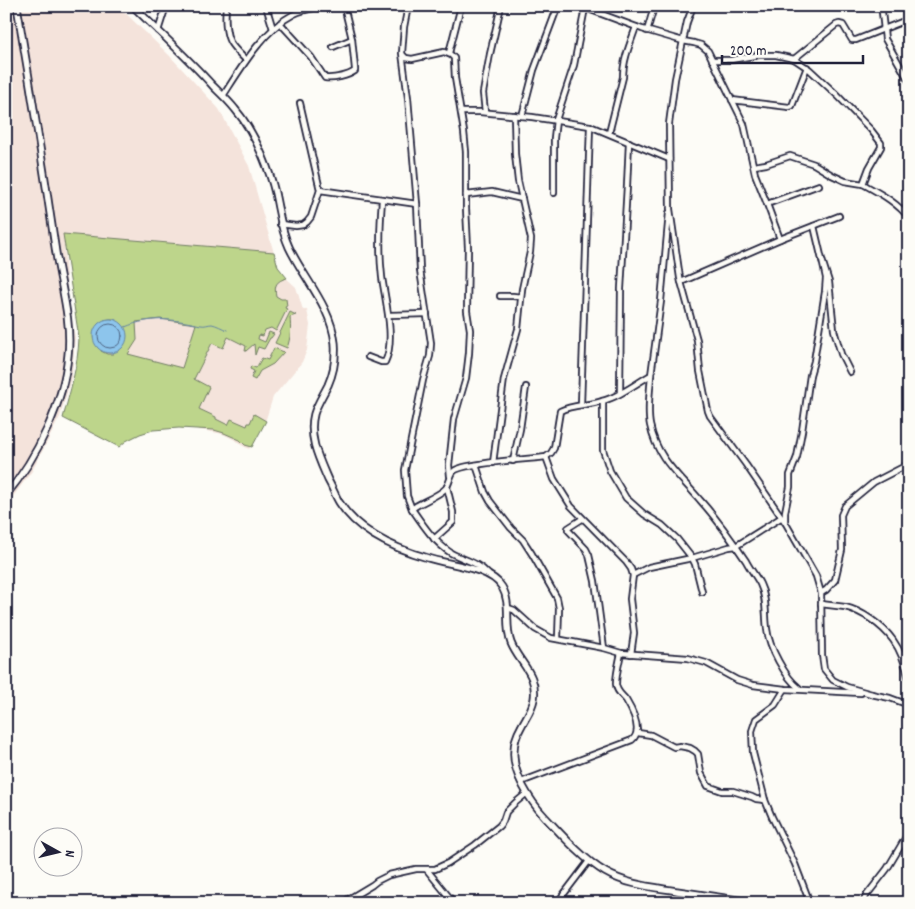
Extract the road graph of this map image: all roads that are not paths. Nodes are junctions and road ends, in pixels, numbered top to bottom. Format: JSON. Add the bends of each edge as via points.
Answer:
{"nodes":[{"id":1,"x":17,"y":6,"type":"edge"},
{"id":2,"x":133,"y":6,"type":"edge"},
{"id":3,"x":166,"y":6,"type":"edge"},
{"id":4,"x":226,"y":6,"type":"edge"},
{"id":5,"x":266,"y":6,"type":"edge"},
{"id":6,"x":295,"y":6,"type":"edge"},
{"id":7,"x":324,"y":6,"type":"edge"},
{"id":8,"x":344,"y":6,"type":"edge"},
{"id":9,"x":408,"y":6,"type":"edge"},
{"id":10,"x":461,"y":6,"type":"edge"},
{"id":11,"x":501,"y":6,"type":"edge"},
{"id":12,"x":558,"y":6,"type":"edge"},
{"id":13,"x":693,"y":6,"type":"edge"},
{"id":14,"x":878,"y":6,"type":"edge"},
{"id":15,"x":583,"y":7,"type":"edge"},
{"id":16,"x":654,"y":7,"type":"edge"},
{"id":17,"x":295,"y":13,"type":"junction"},
{"id":18,"x":909,"y":19,"type":"edge"},
{"id":19,"x":280,"y":23,"type":"junction"},
{"id":20,"x":636,"y":28,"type":"junction"},
{"id":21,"x":273,"y":29,"type":"junction"},
{"id":22,"x":884,"y":29,"type":"junction"},
{"id":23,"x":158,"y":31,"type":"junction"},
{"id":24,"x":647,"y":31,"type":"junction"},
{"id":25,"x":352,"y":39,"type":"junction"},
{"id":26,"x":683,"y":41,"type":"junction"},
{"id":27,"x":333,"y":47,"type":"dead end"},
{"id":28,"x":402,"y":53,"type":"junction"},
{"id":29,"x":449,"y":53,"type":"junction"},
{"id":30,"x":794,"y":59,"type":"junction"},
{"id":31,"x":246,"y":60,"type":"junction"},
{"id":32,"x":712,"y":60,"type":"junction"},
{"id":33,"x":807,"y":67,"type":"junction"},
{"id":34,"x":909,"y":81,"type":"edge"},
{"id":35,"x":224,"y":96,"type":"junction"},
{"id":36,"x":732,"y":100,"type":"junction"},
{"id":37,"x":300,"y":104,"type":"dead end"},
{"id":38,"x":461,"y":112,"type":"junction"},
{"id":39,"x":484,"y":112,"type":"junction"},
{"id":40,"x":514,"y":116,"type":"junction"},
{"id":41,"x":522,"y":116,"type":"junction"},
{"id":42,"x":556,"y":120,"type":"junction"},
{"id":43,"x":590,"y":126,"type":"junction"},
{"id":44,"x":609,"y":133,"type":"junction"},
{"id":45,"x":629,"y":142,"type":"junction"},
{"id":46,"x":669,"y":159,"type":"junction"},
{"id":47,"x":754,"y":166,"type":"junction"},
{"id":48,"x":819,"y":184,"type":"dead end"},
{"id":49,"x":863,"y":184,"type":"junction"},
{"id":50,"x":320,"y":190,"type":"junction"},
{"id":51,"x":554,"y":194,"type":"dead end"},
{"id":52,"x":466,"y":195,"type":"junction"},
{"id":53,"x":522,"y":199,"type":"junction"},
{"id":54,"x":382,"y":200,"type":"junction"},
{"id":55,"x":417,"y":204,"type":"junction"},
{"id":56,"x":767,"y":204,"type":"junction"},
{"id":57,"x":670,"y":209,"type":"junction"},
{"id":58,"x":838,"y":216,"type":"dead end"},
{"id":59,"x":909,"y":218,"type":"edge"},
{"id":60,"x":280,"y":224,"type":"junction"},
{"id":61,"x":814,"y":226,"type":"junction"},
{"id":62,"x":780,"y":239,"type":"junction"},
{"id":63,"x":822,"y":260,"type":"junction"},
{"id":64,"x":681,"y":282,"type":"junction"},
{"id":65,"x":500,"y":296,"type":"dead end"},
{"id":66,"x":521,"y":297,"type":"junction"},
{"id":67,"x":427,"y":314,"type":"junction"},
{"id":68,"x":389,"y":315,"type":"junction"},
{"id":69,"x":368,"y":357,"type":"dead end"},
{"id":70,"x":850,"y":372,"type":"dead end"},
{"id":71,"x":650,"y":375,"type":"junction"},
{"id":72,"x":526,"y":387,"type":"dead end"},
{"id":73,"x":620,"y":393,"type":"junction"},
{"id":74,"x":603,"y":401,"type":"junction"},
{"id":75,"x":582,"y":406,"type":"junction"},
{"id":76,"x":546,"y":457,"type":"junction"},
{"id":77,"x":513,"y":461,"type":"junction"},
{"id":78,"x":493,"y":463,"type":"junction"},
{"id":79,"x":476,"y":464,"type":"junction"},
{"id":80,"x":909,"y":464,"type":"edge"},
{"id":81,"x":450,"y":478,"type":"junction"},
{"id":82,"x":447,"y":487,"type":"junction"},
{"id":83,"x":6,"y":495,"type":"edge"},
{"id":84,"x":412,"y":509,"type":"junction"},
{"id":85,"x":582,"y":518,"type":"junction"},
{"id":86,"x":783,"y":519,"type":"junction"},
{"id":87,"x":434,"y":538,"type":"junction"},
{"id":88,"x":736,"y":546,"type":"junction"},
{"id":89,"x":692,"y":558,"type":"junction"},
{"id":90,"x":489,"y":575,"type":"junction"},
{"id":91,"x":633,"y":575,"type":"junction"},
{"id":92,"x":702,"y":592,"type":"dead end"},
{"id":93,"x":820,"y":593,"type":"junction"},
{"id":94,"x":821,"y":604,"type":"junction"},
{"id":95,"x":508,"y":608,"type":"junction"},
{"id":96,"x":558,"y":639,"type":"junction"},
{"id":97,"x":604,"y":648,"type":"junction"},
{"id":98,"x":621,"y":653,"type":"junction"},
{"id":99,"x":631,"y":654,"type":"junction"},
{"id":100,"x":909,"y":680,"type":"edge"},
{"id":101,"x":785,"y":689,"type":"junction"},
{"id":102,"x":800,"y":689,"type":"junction"},
{"id":103,"x":872,"y":694,"type":"junction"},
{"id":104,"x":909,"y":705,"type":"edge"},
{"id":105,"x":637,"y":731,"type":"junction"},
{"id":106,"x":521,"y":782,"type":"junction"},
{"id":107,"x":527,"y":793,"type":"junction"},
{"id":108,"x":765,"y":800,"type":"junction"},
{"id":109,"x":909,"y":832,"type":"edge"},
{"id":110,"x":589,"y":861,"type":"junction"},
{"id":111,"x":428,"y":870,"type":"junction"},
{"id":112,"x":342,"y":903,"type":"edge"},
{"id":113,"x":454,"y":903,"type":"edge"},
{"id":114,"x":557,"y":903,"type":"edge"},
{"id":115,"x":758,"y":903,"type":"edge"},
{"id":116,"x":810,"y":903,"type":"edge"},
{"id":117,"x":863,"y":903,"type":"edge"}],
"edges":[{"from":1,"to":83,"type":"main road","via":[[69,346],[64,381],[50,419],[27,466]]},
{"from":2,"to":23,"type":"main road"},
{"from":3,"to":23,"type":"street"},
{"from":4,"to":31,"type":"street","via":[[230,42]]},
{"from":5,"to":21,"type":"street"},
{"from":6,"to":17,"type":"street"},
{"from":7,"to":17,"type":"street"},
{"from":8,"to":25,"type":"street"},
{"from":9,"to":28,"type":"street"},
{"from":10,"to":29,"type":"street"},
{"from":11,"to":39,"type":"street","via":[[483,93]]},
{"from":12,"to":41,"type":"street","via":[[534,70]]},
{"from":13,"to":26,"type":"street"},
{"from":14,"to":22,"type":"street"},
{"from":15,"to":20,"type":"street"},
{"from":15,"to":42,"type":"street","via":[[574,65]]},
{"from":16,"to":24,"type":"street"},
{"from":17,"to":19,"type":"street"},
{"from":18,"to":22,"type":"street"},
{"from":19,"to":21,"type":"street"},
{"from":19,"to":25,"type":"street","via":[[326,78],[355,71]]},
{"from":20,"to":24,"type":"street"},
{"from":20,"to":44,"type":"street","via":[[627,50]]},
{"from":21,"to":31,"type":"street"},
{"from":22,"to":30,"type":"street","via":[[852,40],[843,24],[839,24]]},
{"from":22,"to":34,"type":"street","via":[[885,39]]},
{"from":23,"to":35,"type":"main road"},
{"from":24,"to":26,"type":"street"},
{"from":25,"to":27,"type":"street"},
{"from":26,"to":32,"type":"street","via":[[701,45]]},
{"from":26,"to":46,"type":"street","via":[[669,124]]},
{"from":28,"to":29,"type":"street","via":[[412,59]]},
{"from":28,"to":55,"type":"street"},
{"from":29,"to":38,"type":"street","via":[[454,58]]},
{"from":30,"to":32,"type":"street","via":[[760,55]]},
{"from":30,"to":33,"type":"street"},
{"from":31,"to":35,"type":"street"},
{"from":32,"to":36,"type":"street"},
{"from":33,"to":36,"type":"street","via":[[792,106]]},
{"from":33,"to":49,"type":"street","via":[[881,143]]},
{"from":35,"to":60,"type":"main road","via":[[249,129],[262,154],[271,175]]},
{"from":36,"to":47,"type":"street","via":[[744,124]]},
{"from":37,"to":50,"type":"street"},
{"from":38,"to":39,"type":"street"},
{"from":38,"to":52,"type":"street","via":[[466,152]]},
{"from":39,"to":40,"type":"street"},
{"from":40,"to":41,"type":"street"},
{"from":40,"to":53,"type":"street"},
{"from":41,"to":42,"type":"street"},
{"from":42,"to":43,"type":"street"},
{"from":42,"to":51,"type":"street"},
{"from":43,"to":44,"type":"street"},
{"from":43,"to":75,"type":"street"},
{"from":44,"to":45,"type":"street"},
{"from":45,"to":46,"type":"street"},
{"from":45,"to":73,"type":"street","via":[[621,288]]},
{"from":46,"to":57,"type":"street"},
{"from":47,"to":49,"type":"street","via":[[790,156],[814,164],[845,181]]},
{"from":47,"to":56,"type":"street"},
{"from":48,"to":56,"type":"street"},
{"from":49,"to":59,"type":"street","via":[[885,196]]},
{"from":50,"to":54,"type":"street"},
{"from":50,"to":60,"type":"street","via":[[307,222],[296,226]]},
{"from":52,"to":53,"type":"street","via":[[492,192]]},
{"from":52,"to":81,"type":"street","via":[[469,353],[466,378],[454,419]]},
{"from":53,"to":66,"type":"street","via":[[531,238]]},
{"from":54,"to":55,"type":"street"},
{"from":54,"to":68,"type":"street","via":[[382,277]]},
{"from":55,"to":67,"type":"street","via":[[420,270]]},
{"from":56,"to":62,"type":"street"},
{"from":57,"to":64,"type":"street"},
{"from":57,"to":71,"type":"street"},
{"from":58,"to":61,"type":"street"},
{"from":60,"to":90,"type":"main road","via":[[289,247],[330,321],[334,338],[336,353],[330,382],[314,414],[313,432],[315,446],[338,501],[358,524],[383,540],[427,558]]},
{"from":61,"to":62,"type":"street"},
{"from":61,"to":63,"type":"street"},
{"from":62,"to":64,"type":"street"},
{"from":63,"to":70,"type":"street","via":[[829,282],[834,330]]},
{"from":63,"to":86,"type":"street","via":[[825,292],[802,431]]},
{"from":64,"to":86,"type":"street","via":[[697,340],[708,411]]},
{"from":65,"to":66,"type":"street"},
{"from":66,"to":78,"type":"street","via":[[518,329],[504,379]]},
{"from":67,"to":68,"type":"street"},
{"from":67,"to":84,"type":"street","via":[[430,356],[405,470],[406,496]]},
{"from":68,"to":69,"type":"street","via":[[385,362]]},
{"from":71,"to":73,"type":"street"},
{"from":71,"to":88,"type":"street","via":[[650,425],[656,446],[668,466],[700,499]]},
{"from":72,"to":77,"type":"street"},
{"from":73,"to":74,"type":"street"},
{"from":74,"to":75,"type":"street"},
{"from":74,"to":89,"type":"street","via":[[602,450],[610,471],[626,498],[662,525]]},
{"from":75,"to":76,"type":"street","via":[[560,411],[554,448]]},
{"from":76,"to":77,"type":"street"},
{"from":76,"to":85,"type":"street","via":[[561,490]]},
{"from":77,"to":78,"type":"street"},
{"from":78,"to":79,"type":"street"},
{"from":79,"to":81,"type":"street","via":[[456,469]]},
{"from":79,"to":96,"type":"street","via":[[490,501],[523,540],[557,598]]},
{"from":80,"to":93,"type":"street","via":[[874,482],[846,506],[841,514],[842,550],[835,580]]},
{"from":81,"to":82,"type":"street"},
{"from":82,"to":84,"type":"street"},
{"from":82,"to":87,"type":"street","via":[[454,522]]},
{"from":84,"to":87,"type":"street"},
{"from":85,"to":91,"type":"street","via":[[626,562]]},
{"from":85,"to":97,"type":"street","via":[[568,530],[589,554]]},
{"from":86,"to":88,"type":"street"},
{"from":86,"to":93,"type":"street","via":[[816,576]]},
{"from":87,"to":90,"type":"street","via":[[453,554],[477,564]]},
{"from":88,"to":89,"type":"street"},
{"from":88,"to":102,"type":"street","via":[[764,594],[767,631],[773,649],[793,684]]},
{"from":89,"to":91,"type":"street","via":[[649,567]]},
{"from":89,"to":92,"type":"street"},
{"from":90,"to":95,"type":"main road","via":[[502,587]]},
{"from":91,"to":99,"type":"street"},
{"from":93,"to":94,"type":"street"},
{"from":94,"to":100,"type":"street","via":[[845,607],[881,627],[897,646]]},
{"from":94,"to":103,"type":"street","via":[[824,669],[833,680]]},
{"from":95,"to":96,"type":"street","via":[[543,635]]},
{"from":95,"to":106,"type":"main road","via":[[509,638],[532,676],[535,693],[532,708],[520,728],[514,747],[514,760]]},
{"from":96,"to":97,"type":"street"},
{"from":97,"to":98,"type":"street"},
{"from":98,"to":99,"type":"street"},
{"from":98,"to":105,"type":"street","via":[[617,689],[633,715]]},
{"from":99,"to":101,"type":"street","via":[[688,658],[752,685]]},
{"from":101,"to":102,"type":"street"},
{"from":101,"to":108,"type":"street","via":[[775,705],[756,719],[752,730],[753,753]]},
{"from":102,"to":103,"type":"street"},
{"from":103,"to":104,"type":"street"},
{"from":105,"to":106,"type":"street","via":[[632,740]]},
{"from":105,"to":108,"type":"street","via":[[674,747],[690,748],[698,754],[701,773],[708,786]]},
{"from":106,"to":107,"type":"main road"},
{"from":107,"to":110,"type":"main road","via":[[538,809]]},
{"from":107,"to":111,"type":"street","via":[[487,836],[448,863]]},
{"from":108,"to":116,"type":"street"},
{"from":109,"to":117,"type":"street"},
{"from":110,"to":114,"type":"street"},
{"from":110,"to":115,"type":"main road","via":[[605,873],[626,881]]},
{"from":111,"to":112,"type":"street","via":[[416,869],[389,875]]},
{"from":111,"to":113,"type":"street"}]}
